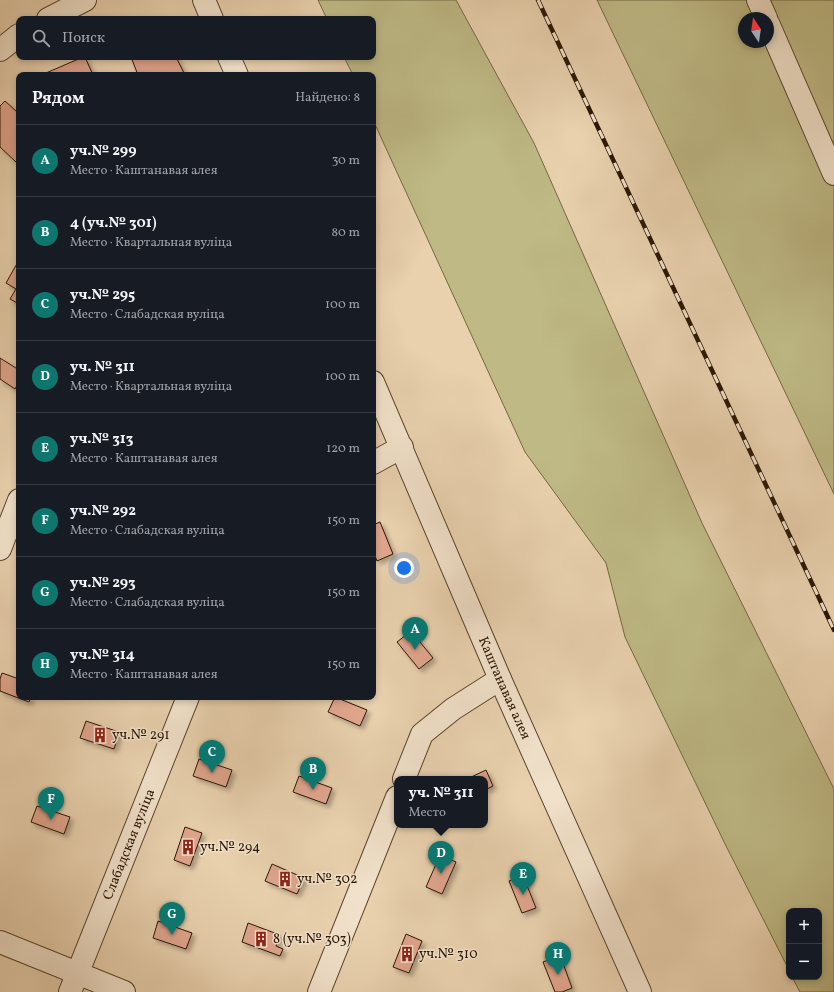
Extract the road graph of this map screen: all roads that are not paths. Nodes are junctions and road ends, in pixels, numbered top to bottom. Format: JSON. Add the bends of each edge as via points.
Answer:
{"nodes":[{"id":1,"x":85,"y":0,"type":"edge"},
{"id":2,"x":204,"y":0,"type":"edge"},
{"id":3,"x":758,"y":0,"type":"edge"},
{"id":4,"x":763,"y":12,"type":"edge"},
{"id":5,"x":54,"y":16,"type":"edge"},
{"id":6,"x":211,"y":16,"type":"edge"},
{"id":7,"x":16,"y":37,"type":"edge"},
{"id":8,"x":774,"y":37,"type":"edge"},
{"id":9,"x":0,"y":50,"type":"edge"},
{"id":10,"x":230,"y":60,"type":"edge"},
{"id":11,"x":236,"y":72,"type":"edge"},
{"id":12,"x":834,"y":174,"type":"edge"},
{"id":13,"x":376,"y":389,"type":"edge"},
{"id":14,"x":402,"y":448,"type":"junction"},
{"id":15,"x":376,"y":461,"type":"edge"},
{"id":16,"x":16,"y":508,"type":"edge"},
{"id":17,"x":0,"y":549,"type":"edge"},
{"id":18,"x":500,"y":678,"type":"junction"},
{"id":19,"x":187,"y":700,"type":"edge"},
{"id":20,"x":405,"y":776,"type":"edge"},
{"id":21,"x":394,"y":804,"type":"edge"},
{"id":22,"x":0,"y":942,"type":"edge"},
{"id":23,"x":74,"y":982,"type":"edge"},
{"id":24,"x":124,"y":992,"type":"edge"},
{"id":25,"x":319,"y":992,"type":"edge"},
{"id":26,"x":640,"y":992,"type":"edge"}],
"edges":[{"from":1,"to":5,"type":"street"},
{"from":2,"to":6,"type":"street"},
{"from":3,"to":4,"type":"street"},
{"from":7,"to":9,"type":"street"},
{"from":8,"to":12,"type":"street"},
{"from":10,"to":11,"type":"street"},
{"from":13,"to":14,"type":"street","name":"Каштанавая алея"},
{"from":14,"to":15,"type":"street"},
{"from":14,"to":18,"type":"street","name":"Каштанавая алея"},
{"from":16,"to":17,"type":"street"},
{"from":18,"to":20,"type":"street","via":[[452,709],[422,734]]},
{"from":18,"to":26,"type":"street","name":"Каштанавая алея"},
{"from":19,"to":23,"type":"street","name":"Слабадская вуліца"},
{"from":21,"to":25,"type":"street"},
{"from":22,"to":23,"type":"street"},
{"from":23,"to":24,"type":"street"}]}
